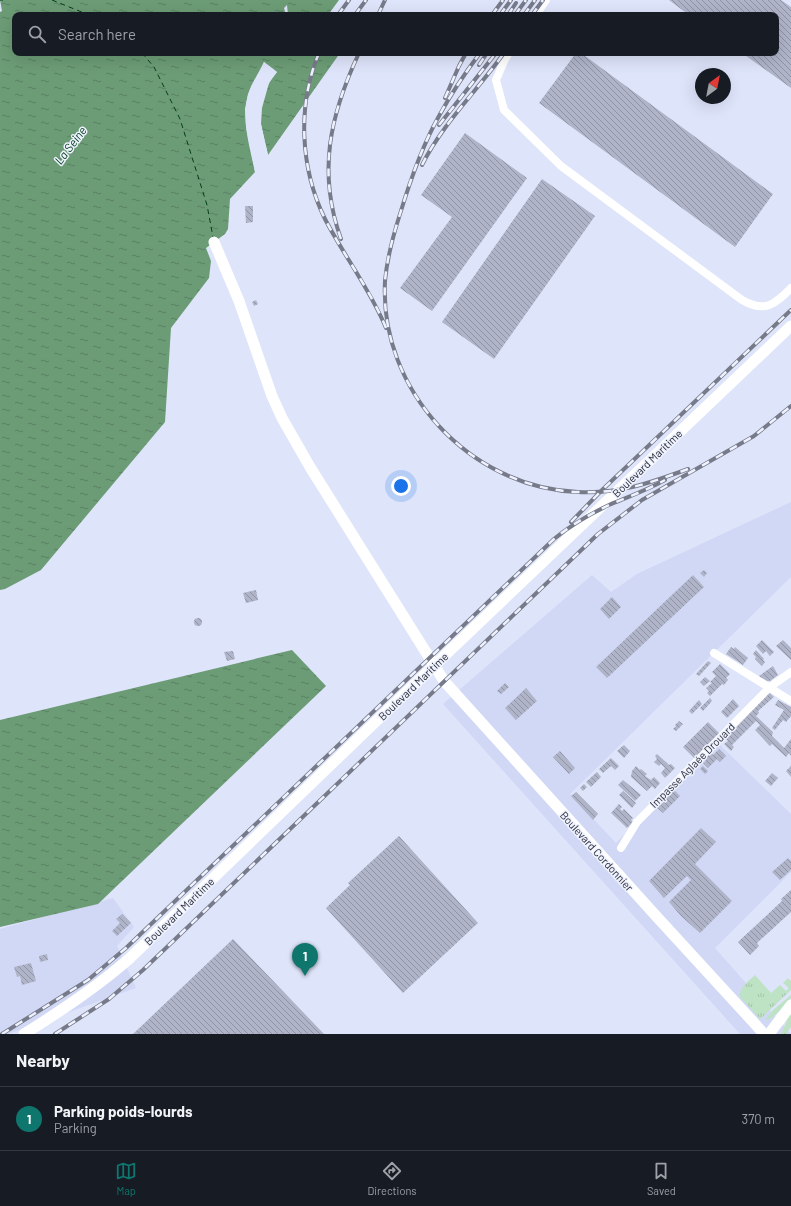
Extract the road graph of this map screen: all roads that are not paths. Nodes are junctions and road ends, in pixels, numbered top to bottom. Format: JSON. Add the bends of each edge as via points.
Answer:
{"nodes":[{"id":1,"x":546,"y":0,"type":"edge"},
{"id":2,"x":538,"y":12,"type":"edge"},
{"id":3,"x":507,"y":56,"type":"edge"},
{"id":4,"x":214,"y":242,"type":"dead end"},
{"id":5,"x":791,"y":288,"type":"edge"},
{"id":6,"x":791,"y":326,"type":"edge"},
{"id":7,"x":714,"y":653,"type":"dead end"},
{"id":8,"x":434,"y":666,"type":"junction"},
{"id":9,"x":791,"y":672,"type":"edge"},
{"id":10,"x":770,"y":687,"type":"junction"},
{"id":11,"x":791,"y":701,"type":"edge"},
{"id":12,"x":621,"y":848,"type":"dead end"},
{"id":13,"x":791,"y":1006,"type":"edge"},
{"id":14,"x":24,"y":1034,"type":"edge"},
{"id":15,"x":764,"y":1034,"type":"edge"},
{"id":16,"x":769,"y":1034,"type":"edge"}],
"edges":[{"from":1,"to":2,"type":"street"},
{"from":3,"to":5,"type":"street","via":[[496,80],[504,110],[561,166],[742,300],[760,307],[769,306]]},
{"from":4,"to":8,"type":"street","name":"Boulevard Cordonnier","via":[[239,301],[282,418]]},
{"from":6,"to":8,"type":"street","name":"Boulevard Maritime"},
{"from":7,"to":10,"type":"street"},
{"from":8,"to":14,"type":"street","name":"Boulevard Maritime","via":[[130,958],[94,988]]},
{"from":8,"to":15,"type":"street","name":"Boulevard Cordonnier","via":[[453,692]]},
{"from":9,"to":10,"type":"street","name":"Impasse Aglaée Drouard"},
{"from":10,"to":11,"type":"street"},
{"from":10,"to":12,"type":"street","name":"Impasse Aglaée Drouard","via":[[637,822]]},
{"from":13,"to":16,"type":"street"}]}
